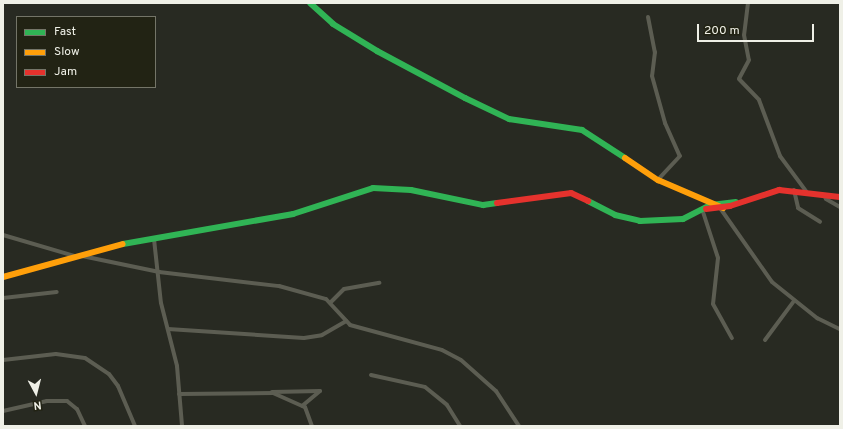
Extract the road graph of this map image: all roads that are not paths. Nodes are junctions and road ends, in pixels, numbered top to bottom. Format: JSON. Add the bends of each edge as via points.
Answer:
{"nodes":[{"id":1,"x":310,"y":3,"type":"edge"},
{"id":2,"x":748,"y":3,"type":"edge"},
{"id":3,"x":648,"y":17,"type":"dead end"},
{"id":4,"x":658,"y":180,"type":"junction"},
{"id":5,"x":794,"y":190,"type":"junction"},
{"id":6,"x":806,"y":192,"type":"junction"},
{"id":7,"x":824,"y":194,"type":"junction"},
{"id":8,"x":840,"y":197,"type":"edge"},
{"id":9,"x":840,"y":207,"type":"edge"},
{"id":10,"x":714,"y":208,"type":"junction"},
{"id":11,"x":820,"y":222,"type":"dead end"},
{"id":12,"x":3,"y":235,"type":"edge"},
{"id":13,"x":154,"y":239,"type":"junction"},
{"id":14,"x":74,"y":256,"type":"junction"},
{"id":15,"x":159,"y":272,"type":"junction"},
{"id":16,"x":3,"y":278,"type":"edge"},
{"id":17,"x":379,"y":283,"type":"dead end"},
{"id":18,"x":57,"y":292,"type":"dead end"},
{"id":19,"x":3,"y":298,"type":"edge"},
{"id":20,"x":794,"y":301,"type":"junction"},
{"id":21,"x":331,"y":302,"type":"junction"},
{"id":22,"x":346,"y":321,"type":"junction"},
{"id":23,"x":168,"y":329,"type":"junction"},
{"id":24,"x":840,"y":329,"type":"edge"},
{"id":25,"x":732,"y":338,"type":"dead end"},
{"id":26,"x":765,"y":340,"type":"dead end"},
{"id":27,"x":3,"y":360,"type":"edge"},
{"id":28,"x":371,"y":375,"type":"dead end"},
{"id":29,"x":263,"y":393,"type":"junction"},
{"id":30,"x":179,"y":394,"type":"junction"},
{"id":31,"x":302,"y":406,"type":"junction"},
{"id":32,"x":3,"y":411,"type":"edge"},
{"id":33,"x":85,"y":426,"type":"edge"},
{"id":34,"x":135,"y":426,"type":"edge"},
{"id":35,"x":182,"y":426,"type":"edge"},
{"id":36,"x":312,"y":426,"type":"edge"},
{"id":37,"x":460,"y":426,"type":"edge"},
{"id":38,"x":519,"y":426,"type":"edge"}],
"edges":[{"from":1,"to":4,"type":"street","via":[[333,24],[407,68],[509,119],[558,124],[582,130]]},
{"from":2,"to":6,"type":"street","via":[[744,35],[749,60],[739,79],[760,100],[780,156]]},
{"from":3,"to":4,"type":"street","via":[[655,52],[652,71],[654,85],[680,156]]},
{"from":4,"to":10,"type":"street","via":[[701,198]]},
{"from":5,"to":6,"type":"street"},
{"from":5,"to":10,"type":"street","via":[[771,191]]},
{"from":5,"to":11,"type":"street","via":[[798,208]]},
{"from":6,"to":7,"type":"street"},
{"from":7,"to":8,"type":"street"},
{"from":7,"to":9,"type":"street"},
{"from":10,"to":13,"type":"street","via":[[683,219],[640,221],[615,215],[571,193],[483,205],[411,190],[383,188],[293,214]]},
{"from":10,"to":20,"type":"street","via":[[762,270]]},
{"from":10,"to":25,"type":"street","via":[[718,258],[713,304]]},
{"from":12,"to":14,"type":"street"},
{"from":13,"to":14,"type":"street"},
{"from":13,"to":15,"type":"street"},
{"from":14,"to":15,"type":"street"},
{"from":14,"to":16,"type":"street"},
{"from":15,"to":21,"type":"street","via":[[279,286]]},
{"from":15,"to":23,"type":"street"},
{"from":17,"to":21,"type":"street","via":[[344,289]]},
{"from":18,"to":19,"type":"street"},
{"from":20,"to":24,"type":"street"},
{"from":20,"to":26,"type":"street"},
{"from":21,"to":22,"type":"street"},
{"from":22,"to":23,"type":"street","via":[[322,335],[304,338]]},
{"from":22,"to":38,"type":"street","via":[[354,326],[451,354],[496,391]]},
{"from":23,"to":30,"type":"street"},
{"from":27,"to":34,"type":"street","via":[[56,354],[85,358],[109,374],[118,386]]},
{"from":28,"to":37,"type":"street","via":[[425,388],[447,405]]},
{"from":29,"to":30,"type":"street"},
{"from":29,"to":31,"type":"street"},
{"from":29,"to":31,"type":"street","via":[[320,391]]},
{"from":30,"to":35,"type":"street"},
{"from":31,"to":36,"type":"street","via":[[310,412]]},
{"from":32,"to":33,"type":"street","via":[[47,401],[67,402],[77,409]]}]}
